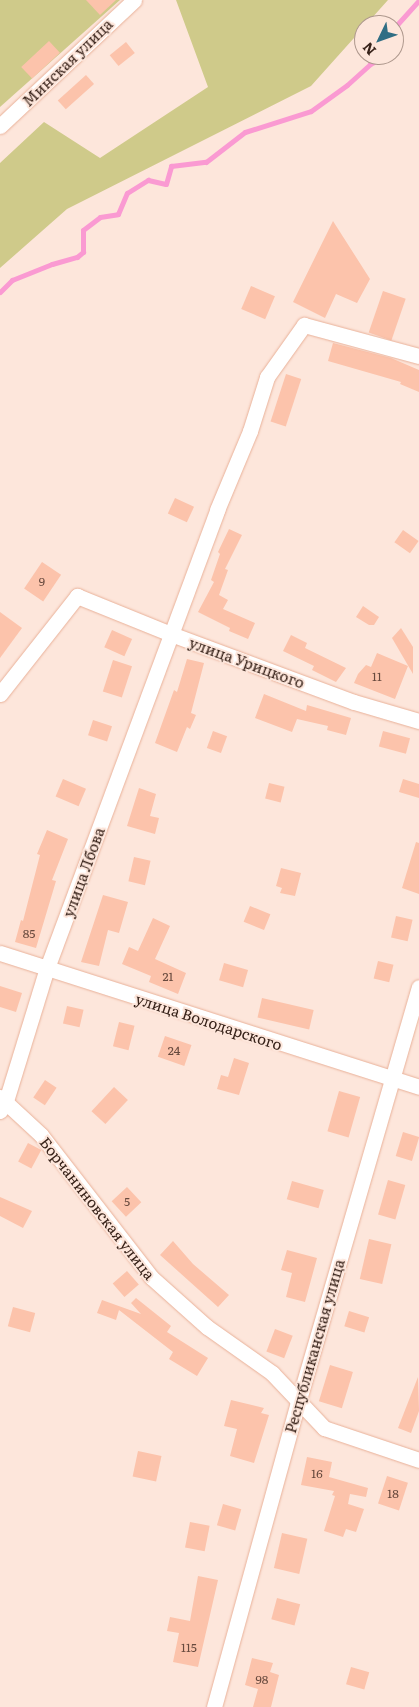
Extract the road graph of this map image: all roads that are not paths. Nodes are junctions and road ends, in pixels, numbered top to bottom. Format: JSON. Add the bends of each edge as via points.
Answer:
{"nodes":[{"id":1,"x":134,"y":0,"type":"edge"},
{"id":2,"x":0,"y":126,"type":"edge"},
{"id":3,"x":419,"y":356,"type":"edge"},
{"id":4,"x":171,"y":634,"type":"junction"},
{"id":5,"x":0,"y":694,"type":"edge"},
{"id":6,"x":419,"y":721,"type":"edge"},
{"id":7,"x":0,"y":953,"type":"edge"},
{"id":8,"x":47,"y":968,"type":"junction"},
{"id":9,"x":419,"y":987,"type":"edge"},
{"id":10,"x":390,"y":1079,"type":"junction"},
{"id":11,"x":419,"y":1087,"type":"edge"},
{"id":12,"x":2,"y":1103,"type":"edge"},
{"id":13,"x":298,"y":1403,"type":"junction"},
{"id":14,"x":419,"y":1460,"type":"edge"},
{"id":15,"x":214,"y":1707,"type":"edge"}],
"edges":[{"from":1,"to":2,"type":"street","name":"Минская улица"},
{"from":3,"to":4,"type":"street","name":"улица Лбова","via":[[304,325],[267,377],[250,431]]},
{"from":4,"to":5,"type":"street","name":"улица Урицкого","via":[[77,596]]},
{"from":4,"to":6,"type":"street","name":"улица Урицкого","via":[[354,702]]},
{"from":4,"to":8,"type":"street","name":"улица Лбова"},
{"from":7,"to":8,"type":"street","name":"улица Володарского"},
{"from":8,"to":10,"type":"street","name":"улица Володарского"},
{"from":8,"to":12,"type":"street","name":"улица Лбова"},
{"from":9,"to":10,"type":"street","name":"Республиканская улица"},
{"from":10,"to":11,"type":"street","name":"улица Володарского"},
{"from":10,"to":13,"type":"street","name":"Республиканская улица"},
{"from":12,"to":13,"type":"street","name":"Борчаниновская улица","via":[[41,1135],[151,1277],[207,1327],[272,1373]]},
{"from":13,"to":14,"type":"street","name":"Борчаниновская улица","via":[[324,1428]]},
{"from":13,"to":15,"type":"street","name":"Республиканская улица"}]}
